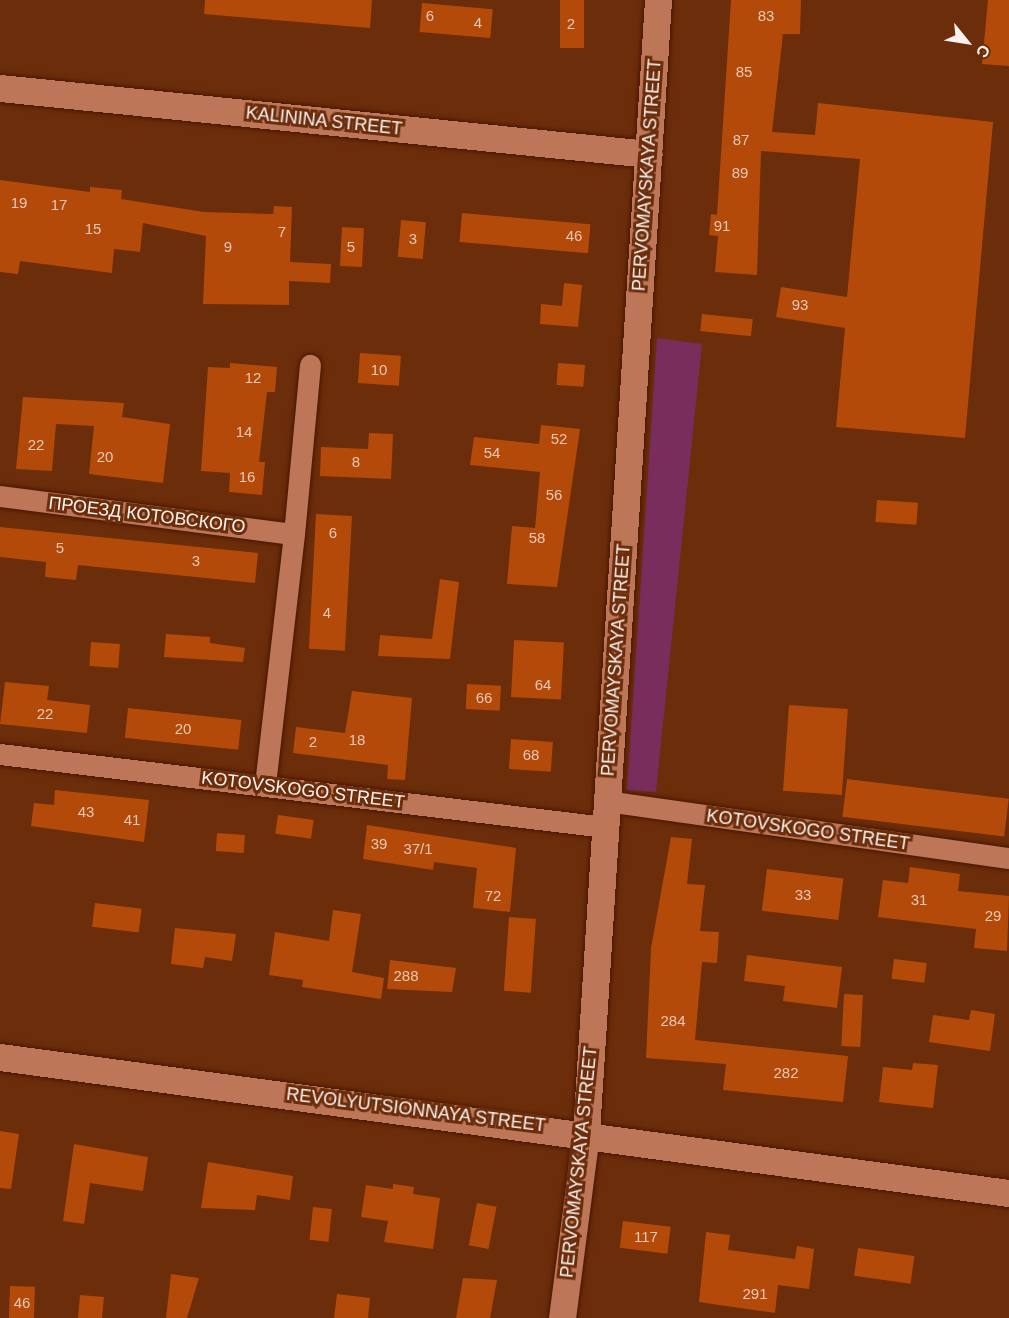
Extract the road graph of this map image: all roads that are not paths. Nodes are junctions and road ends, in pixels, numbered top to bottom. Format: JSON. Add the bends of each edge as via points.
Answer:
{"nodes":[{"id":1,"x":658,"y":0,"type":"edge"},
{"id":2,"x":0,"y":88,"type":"edge"},
{"id":3,"x":649,"y":154,"type":"junction"},
{"id":4,"x":310,"y":365,"type":"dead end"},
{"id":5,"x":0,"y":496,"type":"edge"},
{"id":6,"x":294,"y":534,"type":"junction"},
{"id":7,"x":0,"y":754,"type":"edge"},
{"id":8,"x":265,"y":785,"type":"junction"},
{"id":9,"x":606,"y":814,"type":"junction"},
{"id":10,"x":1009,"y":858,"type":"edge"},
{"id":11,"x":0,"y":1057,"type":"edge"},
{"id":12,"x":586,"y":1132,"type":"junction"},
{"id":13,"x":1009,"y":1192,"type":"edge"},
{"id":14,"x":562,"y":1318,"type":"edge"}],
"edges":[{"from":1,"to":3,"type":"street","name":"PERVOMAYSKAYA STREET"},
{"from":2,"to":3,"type":"street","name":"KALININA STREET"},
{"from":3,"to":9,"type":"street","name":"PERVOMAYSKAYA STREET"},
{"from":4,"to":6,"type":"street"},
{"from":5,"to":6,"type":"street","name":"ПРОЕЗД КОТОВСКОГО"},
{"from":6,"to":8,"type":"street"},
{"from":7,"to":8,"type":"street","name":"KOTOVSKOGO STREET"},
{"from":8,"to":9,"type":"street","name":"KOTOVSKOGO STREET"},
{"from":9,"to":10,"type":"street","name":"KOTOVSKOGO STREET"},
{"from":9,"to":12,"type":"street","name":"PERVOMAYSKAYA STREET"},
{"from":11,"to":12,"type":"street","name":"REVOLYUTSIONNAYA STREET"},
{"from":12,"to":13,"type":"street","name":"REVOLYUTSIONNAYA STREET"},
{"from":12,"to":14,"type":"street","name":"PERVOMAYSKAYA STREET"}]}
